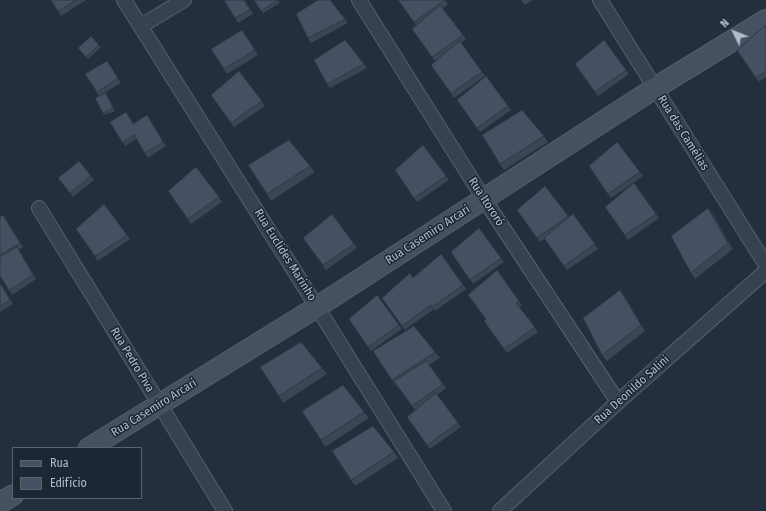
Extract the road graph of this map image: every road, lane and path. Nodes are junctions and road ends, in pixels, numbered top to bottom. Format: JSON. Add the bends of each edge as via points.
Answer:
{"nodes":[{"id":1,"x":124,"y":0,"type":"edge"},
{"id":2,"x":184,"y":0,"type":"edge"},
{"id":3,"x":359,"y":0,"type":"edge"},
{"id":4,"x":600,"y":0,"type":"edge"},
{"id":5,"x":766,"y":20,"type":"edge"},
{"id":6,"x":141,"y":26,"type":"junction"},
{"id":7,"x":655,"y":88,"type":"junction"},
{"id":8,"x":484,"y":199,"type":"junction"},
{"id":9,"x":39,"y":208,"type":"dead end"},
{"id":10,"x":766,"y":265,"type":"edge"},
{"id":11,"x":766,"y":271,"type":"edge"},
{"id":12,"x":317,"y":307,"type":"junction"},
{"id":13,"x":618,"y":402,"type":"junction"},
{"id":14,"x":159,"y":404,"type":"junction"},
{"id":15,"x":91,"y":447,"type":"edge"},
{"id":16,"x":12,"y":496,"type":"edge"},
{"id":17,"x":0,"y":503,"type":"edge"},
{"id":18,"x":225,"y":511,"type":"edge"},
{"id":19,"x":444,"y":511,"type":"edge"},
{"id":20,"x":500,"y":511,"type":"edge"}],
"edges":[{"from":1,"to":6,"type":"street","name":"Rua Euclides Marinho"},
{"from":2,"to":6,"type":"street"},
{"from":3,"to":8,"type":"street","name":"Rua Itororó"},
{"from":4,"to":7,"type":"street","name":"Rua das Camélias"},
{"from":5,"to":7,"type":"street","name":"Rua Casemiro Arcari"},
{"from":6,"to":12,"type":"street","name":"Rua Euclides Marinho"},
{"from":7,"to":8,"type":"street","name":"Rua Casemiro Arcari"},
{"from":7,"to":10,"type":"street","name":"Rua das Camélias"},
{"from":8,"to":12,"type":"street","name":"Rua Casemiro Arcari"},
{"from":8,"to":13,"type":"street","name":"Rua Itororó"},
{"from":9,"to":14,"type":"street","name":"Rua Pedro Piva"},
{"from":11,"to":13,"type":"street","name":"Rua Deonildo Salini"},
{"from":12,"to":14,"type":"street","name":"Rua Casemiro Arcari"},
{"from":12,"to":19,"type":"street","name":"Rua Euclides Marinho"},
{"from":13,"to":20,"type":"street","name":"Rua Deonildo Salini"},
{"from":14,"to":15,"type":"street","name":"Rua Casemiro Arcari"},
{"from":14,"to":18,"type":"street","name":"Rua Pedro Piva"},
{"from":16,"to":17,"type":"street"}]}
